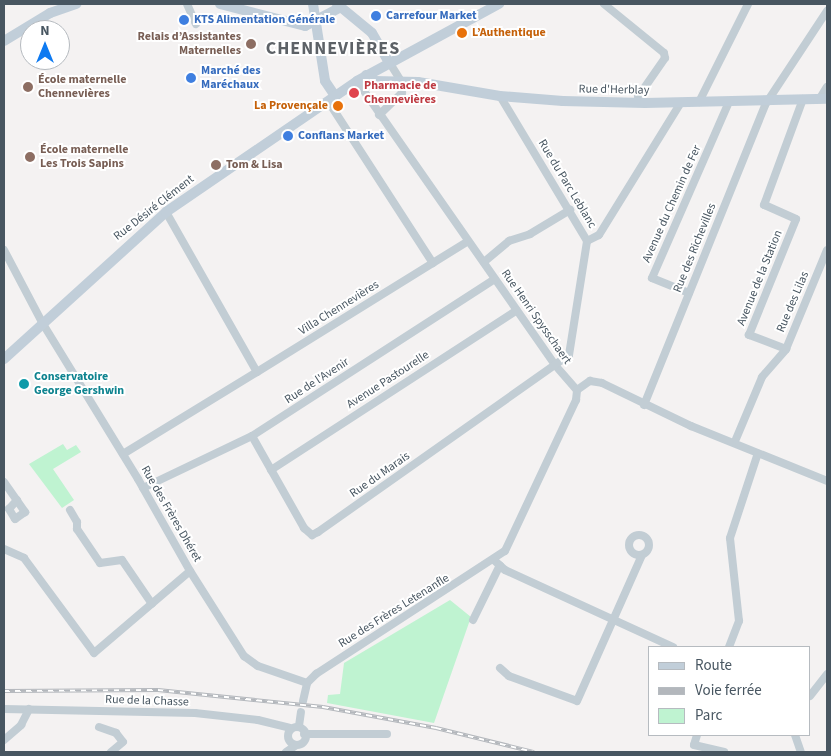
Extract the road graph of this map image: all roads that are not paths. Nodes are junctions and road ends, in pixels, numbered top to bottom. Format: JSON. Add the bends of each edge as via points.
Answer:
{"nodes":[{"id":1,"x":76,"y":4,"type":"edge"},
{"id":2,"x":187,"y":4,"type":"edge"},
{"id":3,"x":220,"y":4,"type":"edge"},
{"id":4,"x":313,"y":4,"type":"edge"},
{"id":5,"x":499,"y":4,"type":"edge"},
{"id":6,"x":604,"y":4,"type":"edge"},
{"id":7,"x":748,"y":4,"type":"edge"},
{"id":8,"x":339,"y":5,"type":"edge"},
{"id":9,"x":827,"y":11,"type":"edge"},
{"id":10,"x":316,"y":22,"type":"junction"},
{"id":11,"x":196,"y":24,"type":"dead end"},
{"id":12,"x":4,"y":41,"type":"edge"},
{"id":13,"x":389,"y":62,"type":"junction"},
{"id":14,"x":366,"y":76,"type":"junction"},
{"id":15,"x":357,"y":81,"type":"junction"},
{"id":16,"x":401,"y":81,"type":"junction"},
{"id":17,"x":827,"y":87,"type":"edge"},
{"id":18,"x":500,"y":96,"type":"junction"},
{"id":19,"x":331,"y":98,"type":"junction"},
{"id":20,"x":824,"y":98,"type":"edge"},
{"id":21,"x":803,"y":99,"type":"junction"},
{"id":22,"x":770,"y":101,"type":"junction"},
{"id":23,"x":681,"y":102,"type":"junction"},
{"id":24,"x":699,"y":102,"type":"junction"},
{"id":25,"x":729,"y":102,"type":"junction"},
{"id":26,"x":639,"y":104,"type":"junction"},
{"id":27,"x":379,"y":114,"type":"junction"},
{"id":28,"x":570,"y":210,"type":"junction"},
{"id":29,"x":166,"y":212,"type":"junction"},
{"id":30,"x":468,"y":241,"type":"junction"},
{"id":31,"x":587,"y":241,"type":"junction"},
{"id":32,"x":4,"y":250,"type":"edge"},
{"id":33,"x":827,"y":250,"type":"edge"},
{"id":34,"x":484,"y":262,"type":"junction"},
{"id":35,"x":433,"y":263,"type":"junction"},
{"id":36,"x":495,"y":279,"type":"junction"},
{"id":37,"x":689,"y":293,"type":"junction"},
{"id":38,"x":517,"y":310,"type":"junction"},
{"id":39,"x":43,"y":324,"type":"junction"},
{"id":40,"x":786,"y":349,"type":"junction"},
{"id":41,"x":4,"y":359,"type":"edge"},
{"id":42,"x":555,"y":364,"type":"junction"},
{"id":43,"x":257,"y":372,"type":"junction"},
{"id":44,"x":577,"y":390,"type":"junction"},
{"id":45,"x":644,"y":405,"type":"junction"},
{"id":46,"x":252,"y":436,"type":"junction"},
{"id":47,"x":736,"y":439,"type":"dead end"},
{"id":48,"x":123,"y":454,"type":"junction"},
{"id":49,"x":758,"y":454,"type":"junction"},
{"id":50,"x":271,"y":470,"type":"junction"},
{"id":51,"x":827,"y":480,"type":"edge"},
{"id":52,"x":4,"y":482,"type":"edge"},
{"id":53,"x":143,"y":488,"type":"junction"},
{"id":54,"x":17,"y":500,"type":"dead end"},
{"id":55,"x":70,"y":510,"type":"dead end"},
{"id":56,"x":4,"y":549,"type":"edge"},
{"id":57,"x":642,"y":555,"type":"dead end"},
{"id":58,"x":497,"y":563,"type":"junction"},
{"id":59,"x":190,"y":571,"type":"junction"},
{"id":60,"x":152,"y":604,"type":"junction"},
{"id":61,"x":473,"y":620,"type":"dead end"},
{"id":62,"x":613,"y":620,"type":"junction"},
{"id":63,"x":671,"y":646,"type":"edge"},
{"id":64,"x":729,"y":646,"type":"edge"},
{"id":65,"x":500,"y":668,"type":"dead end"},
{"id":66,"x":827,"y":674,"type":"edge"},
{"id":67,"x":307,"y":683,"type":"junction"},
{"id":68,"x":811,"y":695,"type":"edge"},
{"id":69,"x":303,"y":701,"type":"dead end"},
{"id":70,"x":4,"y":709,"type":"edge"},
{"id":71,"x":29,"y":709,"type":"junction"},
{"id":72,"x":301,"y":712,"type":"dead end"},
{"id":73,"x":299,"y":726,"type":"junction"},
{"id":74,"x":99,"y":727,"type":"dead end"},
{"id":75,"x":289,"y":728,"type":"junction"},
{"id":76,"x":304,"y":734,"type":"junction"},
{"id":77,"x":387,"y":734,"type":"dead end"},
{"id":78,"x":697,"y":736,"type":"edge"},
{"id":79,"x":794,"y":736,"type":"edge"},
{"id":80,"x":4,"y":740,"type":"edge"},
{"id":81,"x":300,"y":748,"type":"edge"},
{"id":82,"x":111,"y":752,"type":"edge"},
{"id":83,"x":286,"y":752,"type":"edge"},
{"id":84,"x":724,"y":752,"type":"edge"},
{"id":85,"x":801,"y":752,"type":"edge"}],
"edges":[{"from":1,"to":12,"type":"main road","via":[[50,13]]},
{"from":2,"to":11,"type":"street"},
{"from":3,"to":10,"type":"main road","via":[[305,26]]},
{"from":4,"to":10,"type":"main road"},
{"from":5,"to":13,"type":"main road","name":"Rue Désiré Clément"},
{"from":6,"to":26,"type":"street","via":[[664,53],[665,58],[638,97]]},
{"from":7,"to":24,"type":"street"},
{"from":8,"to":10,"type":"main road"},
{"from":8,"to":13,"type":"main road","via":[[372,33]]},
{"from":9,"to":22,"type":"street","name":"Rue des Richevilles"},
{"from":10,"to":19,"type":"main road","via":[[325,81]]},
{"from":13,"to":14,"type":"main road","name":"Rue Désiré Clément"},
{"from":13,"to":16,"type":"street"},
{"from":14,"to":15,"type":"main road","name":"Rue Désiré Clément"},
{"from":14,"to":16,"type":"main road","name":"Rue d'Herblay","via":[[374,81]]},
{"from":15,"to":19,"type":"main road","name":"Rue Désiré Clément"},
{"from":15,"to":27,"type":"street","name":"Rue Henri Spysschaert"},
{"from":16,"to":18,"type":"main road","name":"Rue d'Herblay"},
{"from":16,"to":27,"type":"street","via":[[402,93]]},
{"from":17,"to":20,"type":"street"},
{"from":18,"to":26,"type":"main road","name":"Rue d'Herblay"},
{"from":18,"to":28,"type":"street","name":"Rue du Parc Leblanc"},
{"from":19,"to":29,"type":"main road","name":"Rue Désiré Clément"},
{"from":19,"to":35,"type":"street"},
{"from":20,"to":21,"type":"main road","name":"Rue d'Herblay"},
{"from":21,"to":22,"type":"main road","name":"Rue d'Herblay"},
{"from":21,"to":40,"type":"street","name":"Avenue de la Station","via":[[764,205],[796,219],[749,335]]},
{"from":22,"to":25,"type":"main road","name":"Rue d'Herblay"},
{"from":22,"to":37,"type":"street","name":"Rue des Richevilles"},
{"from":23,"to":24,"type":"main road","name":"Rue d'Herblay"},
{"from":23,"to":26,"type":"main road","name":"Rue d'Herblay"},
{"from":23,"to":31,"type":"street","name":"Rue du Parc Leblanc","via":[[599,235]]},
{"from":24,"to":25,"type":"main road","name":"Rue d'Herblay"},
{"from":25,"to":37,"type":"street","name":"Avenue du Chemin de Fer","via":[[652,278]]},
{"from":27,"to":30,"type":"street","name":"Rue Henri Spysschaert"},
{"from":28,"to":31,"type":"street","name":"Rue du Parc Leblanc"},
{"from":28,"to":34,"type":"street","via":[[510,242]]},
{"from":29,"to":39,"type":"main road","name":"Rue Désiré Clément"},
{"from":29,"to":43,"type":"street"},
{"from":30,"to":34,"type":"street","name":"Rue Henri Spysschaert"},
{"from":30,"to":35,"type":"street","name":"Villa Chennevières"},
{"from":31,"to":42,"type":"street","via":[[570,351]]},
{"from":32,"to":39,"type":"street","name":"Rue des Frères Dhéret"},
{"from":33,"to":40,"type":"street","name":"Rue des Lilas"},
{"from":34,"to":36,"type":"street","name":"Rue Henri Spysschaert"},
{"from":35,"to":43,"type":"street","name":"Villa Chennevières"},
{"from":36,"to":38,"type":"street","name":"Rue Henri Spysschaert"},
{"from":36,"to":46,"type":"street","name":"Rue de l'Avenir"},
{"from":37,"to":45,"type":"street","name":"Rue des Richevilles"},
{"from":38,"to":42,"type":"street","name":"Rue Henri Spysschaert"},
{"from":38,"to":50,"type":"street","name":"Avenue Pastourelle"},
{"from":39,"to":41,"type":"main road","name":"Rue Désiré Clément"},
{"from":39,"to":48,"type":"street","name":"Rue des Frères Dhéret"},
{"from":40,"to":47,"type":"street","name":"Rue des Lilas","via":[[762,376]]},
{"from":42,"to":44,"type":"street","name":"Rue Henri Spysschaert"},
{"from":42,"to":50,"type":"street","name":"Rue du Marais","via":[[318,532],[307,532]]},
{"from":43,"to":48,"type":"street","name":"Villa Chennevières"},
{"from":44,"to":45,"type":"street","via":[[596,381]]},
{"from":44,"to":58,"type":"street","via":[[576,400]]},
{"from":45,"to":49,"type":"street"},
{"from":46,"to":50,"type":"street","name":"Rue du Marais"},
{"from":46,"to":53,"type":"street","name":"Rue de l'Avenir"},
{"from":48,"to":53,"type":"street","name":"Rue des Frères Dhéret"},
{"from":49,"to":51,"type":"street"},
{"from":49,"to":64,"type":"street","via":[[730,538],[739,621]]},
{"from":52,"to":54,"type":"street"},
{"from":53,"to":59,"type":"street","name":"Rue des Frères Dhéret"},
{"from":55,"to":60,"type":"street","via":[[77,529],[100,563],[122,560]]},
{"from":56,"to":60,"type":"street","via":[[24,558],[94,653]]},
{"from":57,"to":62,"type":"street"},
{"from":58,"to":61,"type":"street"},
{"from":58,"to":62,"type":"street"},
{"from":58,"to":67,"type":"street","name":"Rue des Frères Letenanfle"},
{"from":59,"to":60,"type":"street"},
{"from":59,"to":67,"type":"street","name":"Rue des Frères Dhéret","via":[[251,662]]},
{"from":62,"to":63,"type":"street"},
{"from":62,"to":65,"type":"street","via":[[577,700],[509,676]]},
{"from":66,"to":68,"type":"street"},
{"from":67,"to":69,"type":"street"},
{"from":70,"to":71,"type":"street","name":"Rue de la Chasse"},
{"from":71,"to":75,"type":"street","name":"Rue de la Chasse","via":[[195,714],[258,720]]},
{"from":71,"to":80,"type":"street","via":[[21,725]]},
{"from":72,"to":73,"type":"street"},
{"from":73,"to":75,"type":"street"},
{"from":73,"to":76,"type":"street"},
{"from":74,"to":82,"type":"street","via":[[116,733],[123,742]]},
{"from":75,"to":81,"type":"street","via":[[289,737]]},
{"from":76,"to":77,"type":"street"},
{"from":76,"to":81,"type":"street"},
{"from":78,"to":84,"type":"street","via":[[694,745]]},
{"from":79,"to":85,"type":"street"},
{"from":81,"to":83,"type":"street"}]}
